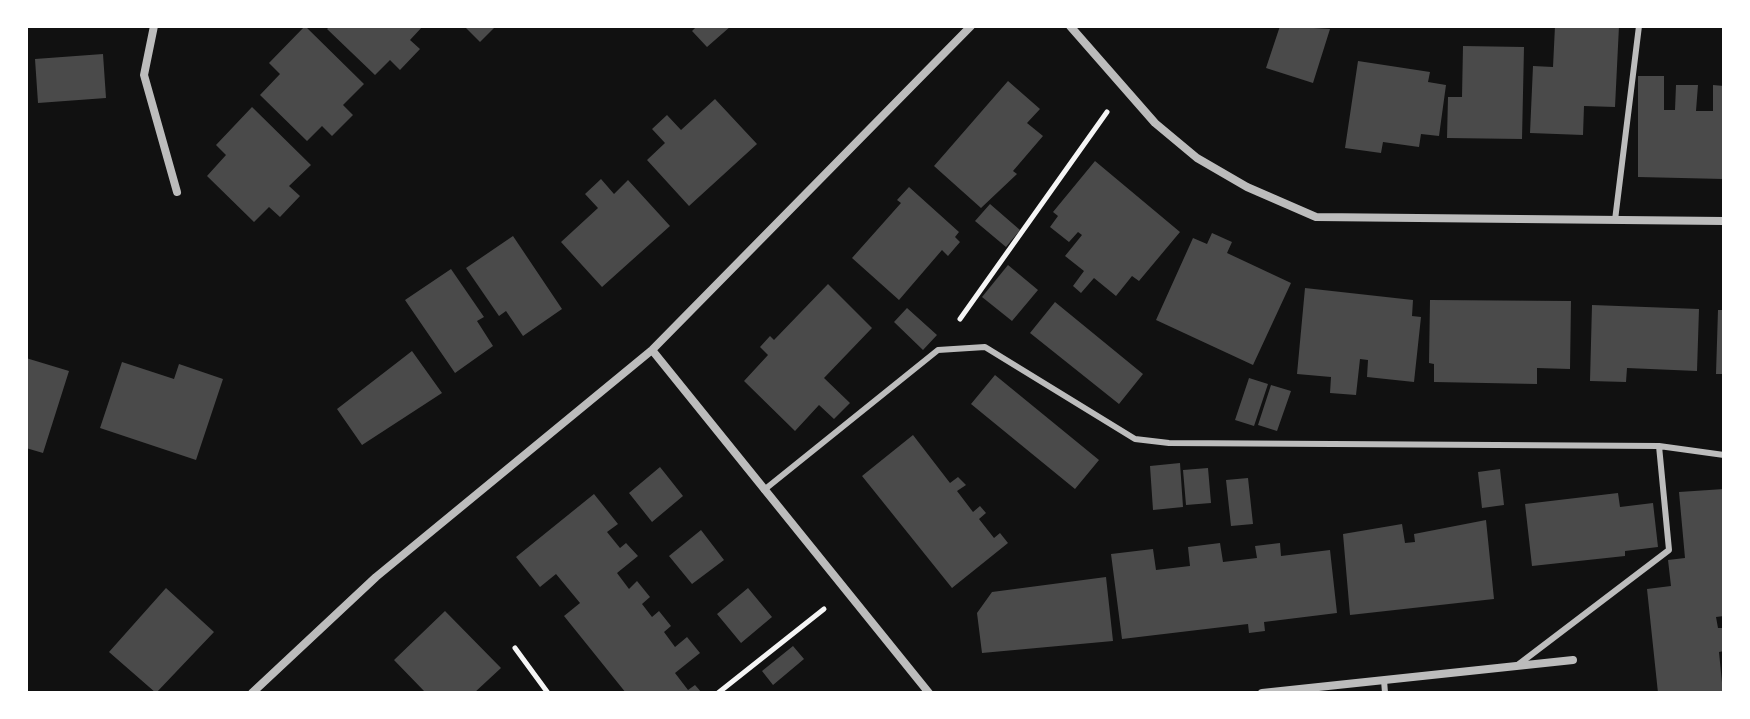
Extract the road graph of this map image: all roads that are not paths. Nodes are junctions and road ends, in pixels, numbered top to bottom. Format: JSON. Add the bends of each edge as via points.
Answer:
{"nodes":[{"id":1,"x":154,"y":26,"type":"edge"},
{"id":2,"x":971,"y":26,"type":"edge"},
{"id":3,"x":1070,"y":26,"type":"edge"},
{"id":4,"x":1639,"y":26,"type":"edge"},
{"id":5,"x":177,"y":192,"type":"dead end"},
{"id":6,"x":1615,"y":220,"type":"junction"},
{"id":7,"x":1724,"y":221,"type":"edge"},
{"id":8,"x":652,"y":350,"type":"junction"},
{"id":9,"x":1659,"y":446,"type":"junction"},
{"id":10,"x":1724,"y":455,"type":"edge"},
{"id":11,"x":764,"y":490,"type":"junction"},
{"id":12,"x":1573,"y":660,"type":"dead end"},
{"id":13,"x":1516,"y":666,"type":"junction"},
{"id":14,"x":1384,"y":680,"type":"junction"},
{"id":15,"x":252,"y":693,"type":"edge"},
{"id":16,"x":929,"y":693,"type":"edge"},
{"id":17,"x":1262,"y":693,"type":"edge"},
{"id":18,"x":1385,"y":693,"type":"edge"}],
"edges":[{"from":1,"to":5,"type":"street","via":[[144,75]]},
{"from":2,"to":8,"type":"street"},
{"from":3,"to":6,"type":"street","via":[[1155,123],[1197,158],[1316,217]]},
{"from":4,"to":6,"type":"lane"},
{"from":6,"to":7,"type":"street"},
{"from":8,"to":11,"type":"street"},
{"from":8,"to":15,"type":"street","via":[[376,577]]},
{"from":9,"to":10,"type":"lane"},
{"from":9,"to":11,"type":"lane","via":[[1135,439],[985,347],[938,350]]},
{"from":9,"to":13,"type":"lane","via":[[1669,550]]},
{"from":11,"to":16,"type":"street"},
{"from":12,"to":13,"type":"street"},
{"from":13,"to":14,"type":"street"},
{"from":14,"to":17,"type":"street"},
{"from":14,"to":18,"type":"lane"}]}
